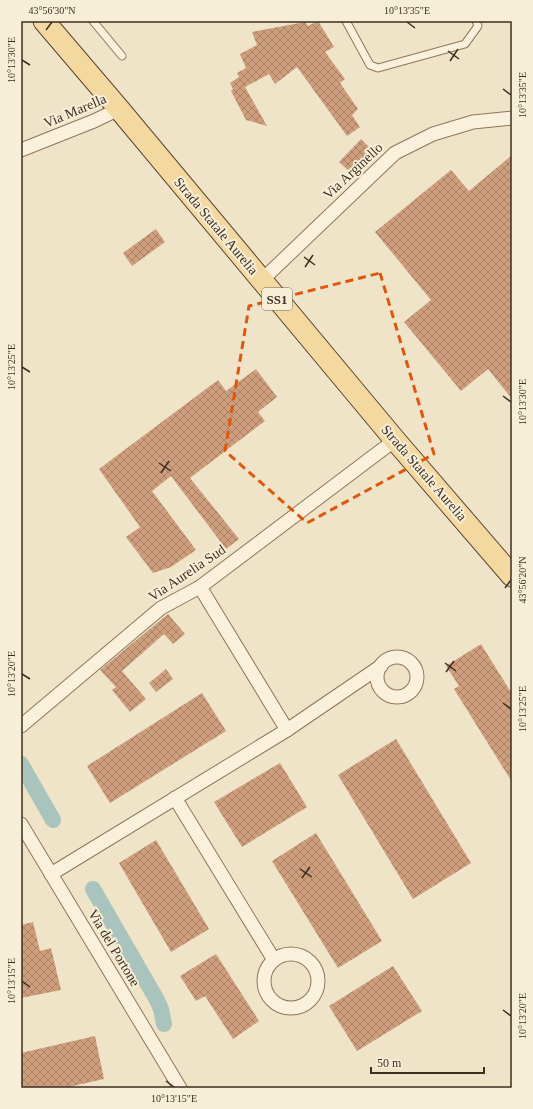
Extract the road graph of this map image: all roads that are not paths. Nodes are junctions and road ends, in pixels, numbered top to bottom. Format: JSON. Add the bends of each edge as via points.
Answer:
{"nodes":[{"id":1,"x":44,"y":21,"type":"edge"},
{"id":2,"x":93,"y":21,"type":"edge"},
{"id":3,"x":346,"y":21,"type":"edge"},
{"id":4,"x":476,"y":21,"type":"edge"},
{"id":5,"x":122,"y":56,"type":"dead end"},
{"id":6,"x":119,"y":109,"type":"junction"},
{"id":7,"x":512,"y":118,"type":"edge"},
{"id":8,"x":21,"y":150,"type":"edge"},
{"id":9,"x":261,"y":281,"type":"junction"},
{"id":10,"x":395,"y":440,"type":"junction"},
{"id":11,"x":512,"y":576,"type":"edge"},
{"id":12,"x":200,"y":587,"type":"junction"},
{"id":13,"x":381,"y":666,"type":"dead end"},
{"id":14,"x":21,"y":726,"type":"edge"},
{"id":15,"x":287,"y":730,"type":"junction"},
{"id":16,"x":175,"y":798,"type":"junction"},
{"id":17,"x":21,"y":824,"type":"edge"},
{"id":18,"x":51,"y":874,"type":"junction"},
{"id":19,"x":274,"y":960,"type":"junction"},
{"id":20,"x":180,"y":1088,"type":"edge"}],
"edges":[{"from":1,"to":6,"type":"main road","name":"Strada Statale Aurelia","number":"SS1"},
{"from":2,"to":5,"type":"lane"},
{"from":3,"to":4,"type":"lane","via":[[370,65],[378,68],[465,44],[478,26]]},
{"from":6,"to":8,"type":"street","name":"Via Marella"},
{"from":6,"to":9,"type":"main road","name":"Strada Statale Aurelia","number":"SS1"},
{"from":7,"to":9,"type":"street","name":"Via Arginello","via":[[473,122],[433,134],[395,153]]},
{"from":9,"to":10,"type":"main road","name":"Strada Statale Aurelia","number":"SS1"},
{"from":10,"to":11,"type":"main road","name":"Strada Statale Aurelia","number":"SS1"},
{"from":10,"to":12,"type":"street","name":"Via Aurelia Sud"},
{"from":12,"to":14,"type":"street","name":"Via Aurelia Sud","via":[[161,608]]},
{"from":12,"to":15,"type":"street"},
{"from":13,"to":15,"type":"street"},
{"from":15,"to":16,"type":"street"},
{"from":16,"to":18,"type":"street"},
{"from":16,"to":19,"type":"street"},
{"from":17,"to":18,"type":"street","name":"Via del Portone"},
{"from":18,"to":20,"type":"street","name":"Via del Portone"},
{"from":19,"to":19,"type":"street","via":[[264,974],[263,984],[270,1000],[286,1009],[304,1006],[316,992],[318,984],[314,966],[300,955],[282,955]]}]}
